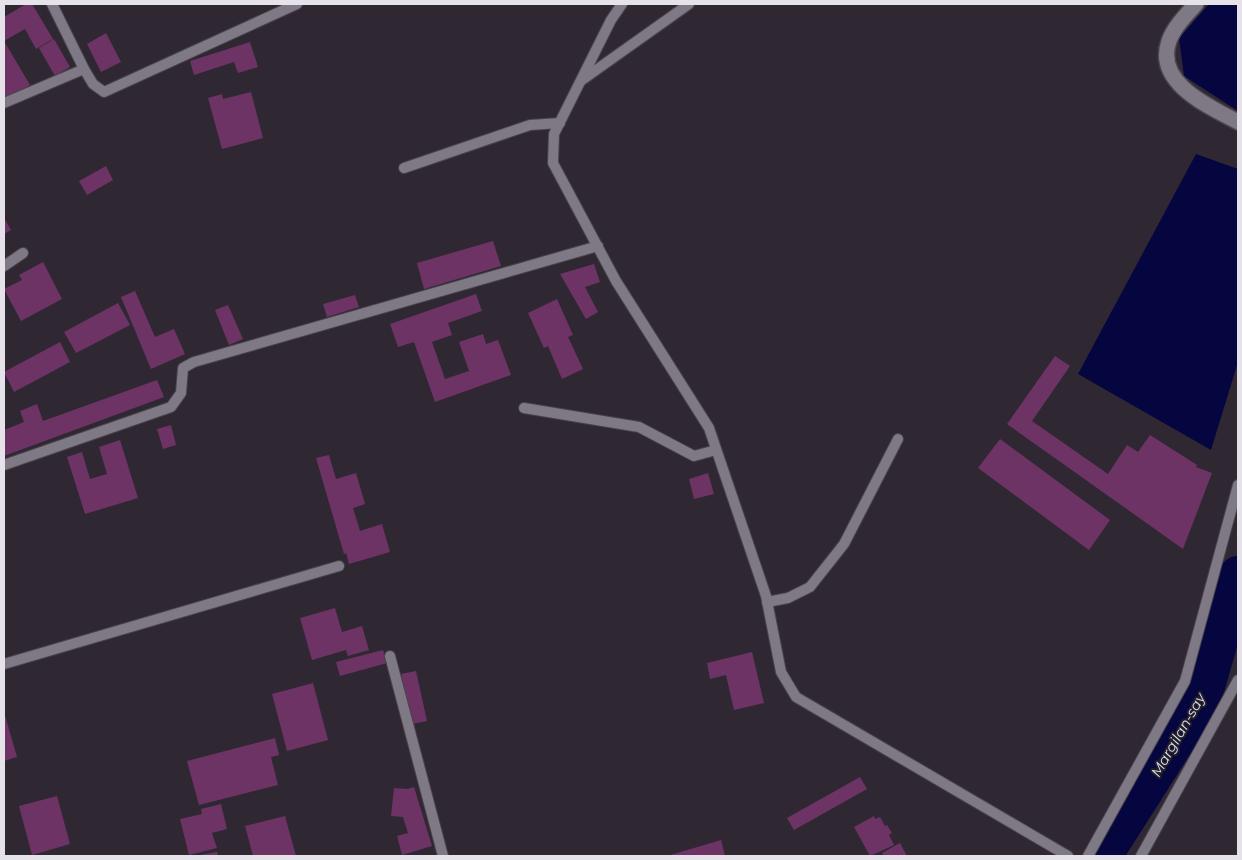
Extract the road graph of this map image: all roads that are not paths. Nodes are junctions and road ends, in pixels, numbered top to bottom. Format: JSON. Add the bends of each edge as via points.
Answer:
{"nodes":[{"id":1,"x":52,"y":4,"type":"edge"},
{"id":2,"x":297,"y":4,"type":"edge"},
{"id":3,"x":622,"y":4,"type":"edge"},
{"id":4,"x":689,"y":4,"type":"edge"},
{"id":5,"x":1196,"y":4,"type":"edge"},
{"id":6,"x":84,"y":69,"type":"junction"},
{"id":7,"x":580,"y":82,"type":"junction"},
{"id":8,"x":4,"y":103,"type":"edge"},
{"id":9,"x":1238,"y":122,"type":"edge"},
{"id":10,"x":560,"y":123,"type":"junction"},
{"id":11,"x":404,"y":168,"type":"dead end"},
{"id":12,"x":598,"y":246,"type":"junction"},
{"id":13,"x":23,"y":253,"type":"dead end"},
{"id":14,"x":4,"y":266,"type":"edge"},
{"id":15,"x":524,"y":408,"type":"dead end"},
{"id":16,"x":898,"y":439,"type":"dead end"},
{"id":17,"x":716,"y":450,"type":"junction"},
{"id":18,"x":4,"y":465,"type":"edge"},
{"id":19,"x":1238,"y":485,"type":"edge"},
{"id":20,"x":339,"y":566,"type":"dead end"},
{"id":21,"x":767,"y":602,"type":"junction"},
{"id":22,"x":390,"y":656,"type":"dead end"},
{"id":23,"x":4,"y":664,"type":"edge"},
{"id":24,"x":1238,"y":680,"type":"edge"},
{"id":25,"x":443,"y":856,"type":"edge"},
{"id":26,"x":1068,"y":856,"type":"edge"},
{"id":27,"x":1088,"y":856,"type":"edge"},
{"id":28,"x":1141,"y":856,"type":"edge"}],
"edges":[{"from":1,"to":6,"type":"lane"},
{"from":2,"to":6,"type":"lane","via":[[104,92],[93,84]]},
{"from":3,"to":7,"type":"lane"},
{"from":4,"to":7,"type":"lane"},
{"from":5,"to":9,"type":"street","via":[[1178,24],[1169,41],[1170,69],[1183,89],[1194,98]]},
{"from":6,"to":8,"type":"lane"},
{"from":7,"to":10,"type":"lane"},
{"from":10,"to":11,"type":"lane","via":[[530,125]]},
{"from":10,"to":12,"type":"lane","via":[[554,134],[553,163]]},
{"from":12,"to":17,"type":"lane","via":[[616,281],[709,428]]},
{"from":12,"to":18,"type":"lane","via":[[194,362],[183,368],[181,393],[170,407]]},
{"from":13,"to":14,"type":"lane"},
{"from":15,"to":17,"type":"lane","via":[[639,427],[694,456]]},
{"from":16,"to":21,"type":"lane","via":[[844,544],[810,587],[788,598]]},
{"from":17,"to":21,"type":"lane"},
{"from":19,"to":27,"type":"lane","via":[[1185,680]]},
{"from":20,"to":23,"type":"lane"},
{"from":21,"to":26,"type":"lane","via":[[781,672],[796,697]]},
{"from":22,"to":25,"type":"lane"},
{"from":24,"to":28,"type":"lane"}]}
